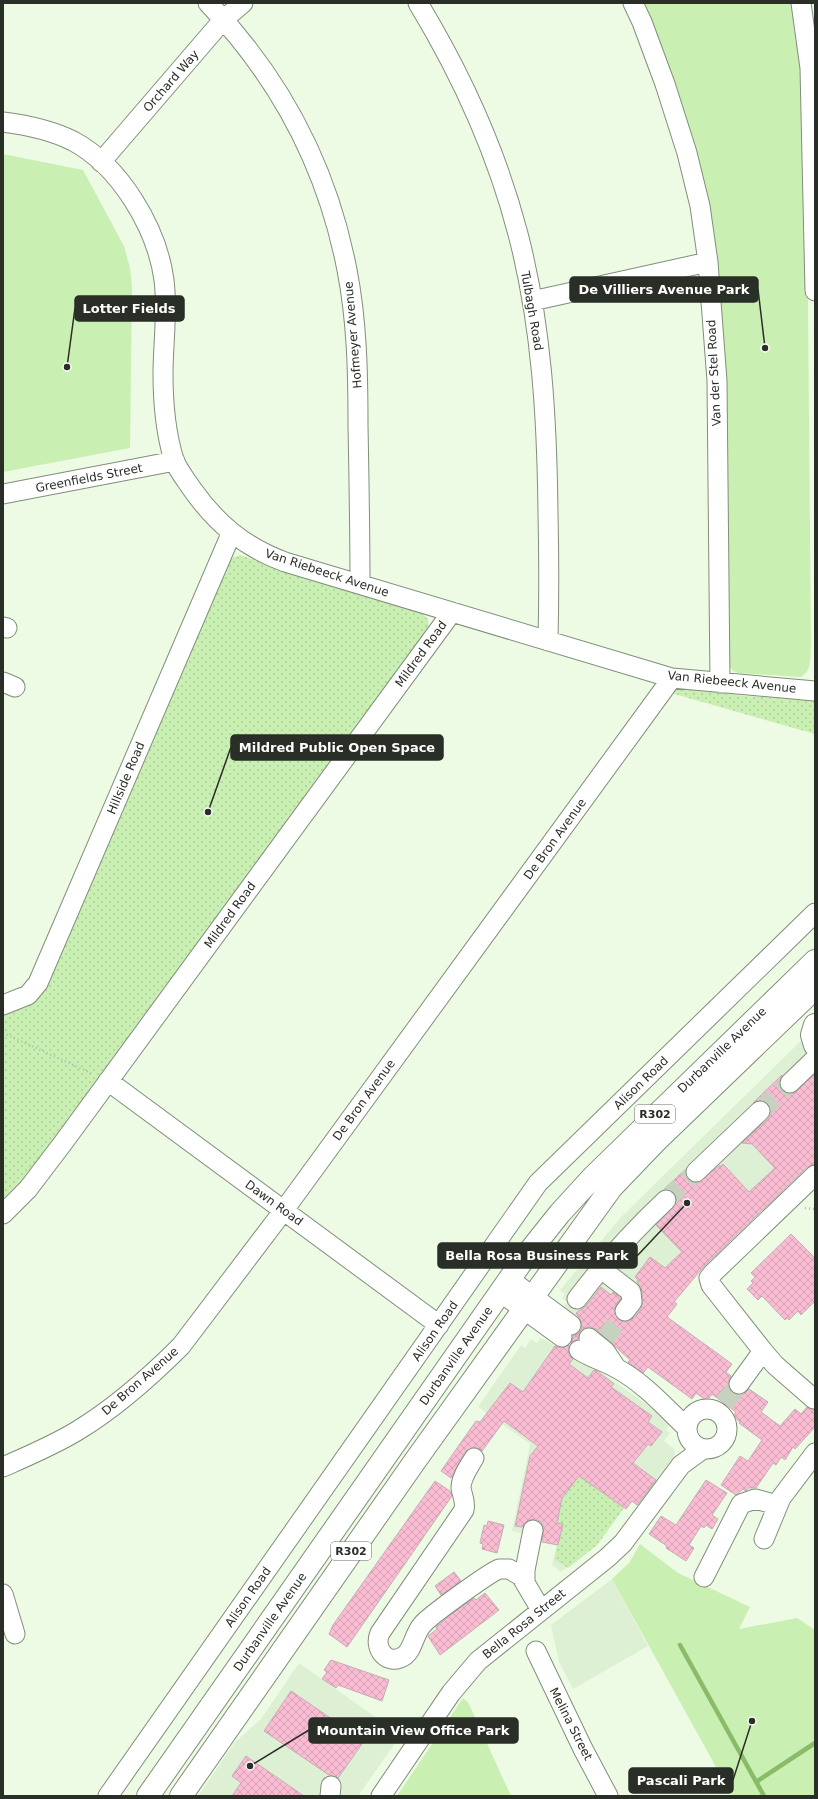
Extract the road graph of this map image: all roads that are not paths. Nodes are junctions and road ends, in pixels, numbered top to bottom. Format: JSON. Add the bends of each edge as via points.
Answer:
{"nodes":[{"id":1,"x":208,"y":3,"type":"edge"},
{"id":2,"x":243,"y":3,"type":"edge"},
{"id":3,"x":418,"y":3,"type":"edge"},
{"id":4,"x":633,"y":3,"type":"edge"},
{"id":5,"x":802,"y":3,"type":"edge"},
{"id":6,"x":224,"y":20,"type":"junction"},
{"id":7,"x":3,"y":122,"type":"edge"},
{"id":8,"x":101,"y":162,"type":"junction"},
{"id":9,"x":708,"y":262,"type":"junction"},
{"id":10,"x":815,"y":291,"type":"edge"},
{"id":11,"x":532,"y":301,"type":"junction"},
{"id":12,"x":175,"y":461,"type":"junction"},
{"id":13,"x":3,"y":494,"type":"edge"},
{"id":14,"x":231,"y":534,"type":"junction"},
{"id":15,"x":360,"y":584,"type":"junction"},
{"id":16,"x":452,"y":612,"type":"junction"},
{"id":17,"x":548,"y":641,"type":"junction"},
{"id":18,"x":672,"y":678,"type":"junction"},
{"id":19,"x":720,"y":683,"type":"junction"},
{"id":20,"x":815,"y":691,"type":"edge"},
{"id":21,"x":815,"y":913,"type":"edge"},
{"id":22,"x":815,"y":961,"type":"edge"},
{"id":23,"x":815,"y":988,"type":"edge"},
{"id":24,"x":3,"y":1005,"type":"edge"},
{"id":25,"x":815,"y":1025,"type":"edge"},
{"id":26,"x":815,"y":1045,"type":"edge"},
{"id":27,"x":815,"y":1059,"type":"edge"},
{"id":28,"x":108,"y":1081,"type":"junction"},
{"id":29,"x":790,"y":1083,"type":"tunnel mouth"},
{"id":30,"x":760,"y":1111,"type":"tunnel mouth"},
{"id":31,"x":696,"y":1172,"type":"tunnel mouth"},
{"id":32,"x":815,"y":1175,"type":"edge"},
{"id":33,"x":666,"y":1200,"type":"tunnel mouth"},
{"id":34,"x":284,"y":1210,"type":"junction"},
{"id":35,"x":3,"y":1214,"type":"edge"},
{"id":36,"x":600,"y":1268,"type":"junction"},
{"id":37,"x":505,"y":1285,"type":"junction"},
{"id":38,"x":577,"y":1299,"type":"dead end"},
{"id":39,"x":528,"y":1302,"type":"junction"},
{"id":40,"x":625,"y":1311,"type":"tunnel mouth"},
{"id":41,"x":439,"y":1325,"type":"junction"},
{"id":42,"x":566,"y":1331,"type":"dead end"},
{"id":43,"x":593,"y":1344,"type":"tunnel mouth"},
{"id":44,"x":763,"y":1351,"type":"junction"},
{"id":45,"x":739,"y":1384,"type":"tunnel mouth"},
{"id":46,"x":655,"y":1397,"type":"junction"},
{"id":47,"x":814,"y":1399,"type":"edge"},
{"id":48,"x":698,"y":1410,"type":"junction"},
{"id":49,"x":687,"y":1432,"type":"junction"},
{"id":50,"x":703,"y":1449,"type":"junction"},
{"id":51,"x":815,"y":1453,"type":"edge"},
{"id":52,"x":474,"y":1458,"type":"dead end"},
{"id":53,"x":681,"y":1465,"type":"junction"},
{"id":54,"x":3,"y":1467,"type":"edge"},
{"id":55,"x":777,"y":1505,"type":"junction"},
{"id":56,"x":533,"y":1530,"type":"dead end"},
{"id":57,"x":764,"y":1540,"type":"dead end"},
{"id":58,"x":704,"y":1577,"type":"dead end"},
{"id":59,"x":525,"y":1582,"type":"junction"},
{"id":60,"x":3,"y":1594,"type":"edge"},
{"id":61,"x":541,"y":1610,"type":"junction"},
{"id":62,"x":15,"y":1634,"type":"dead end"},
{"id":63,"x":536,"y":1651,"type":"dead end"},
{"id":64,"x":108,"y":1796,"type":"edge"},
{"id":65,"x":148,"y":1796,"type":"edge"},
{"id":66,"x":181,"y":1796,"type":"edge"},
{"id":67,"x":380,"y":1796,"type":"edge"},
{"id":68,"x":608,"y":1796,"type":"edge"}],
"edges":[{"from":1,"to":6,"type":"street","name":"Hofmeyer Avenue"},
{"from":2,"to":6,"type":"street","name":"Orchard Way"},
{"from":3,"to":11,"type":"street","name":"Tulbagh Road","via":[[467,94],[489,147],[507,195]]},
{"from":4,"to":9,"type":"street","name":"Van der Stel Road","via":[[665,84],[687,153],[700,206]]},
{"from":5,"to":10,"type":"street","via":[[810,68]]},
{"from":6,"to":8,"type":"street","name":"Orchard Way"},
{"from":6,"to":15,"type":"street","name":"Hofmeyer Avenue","via":[[262,67],[302,133],[321,179],[347,270],[358,366]]},
{"from":7,"to":8,"type":"street","name":"Van Riebeeck Avenue","via":[[58,135],[84,147]]},
{"from":8,"to":12,"type":"street","name":"Van Riebeeck Avenue","via":[[134,201],[149,228],[160,257],[165,304],[163,384]]},
{"from":9,"to":11,"type":"street"},
{"from":9,"to":19,"type":"street","name":"Van der Stel Road","via":[[717,381]]},
{"from":11,"to":17,"type":"street","name":"Tulbagh Road","via":[[547,430]]},
{"from":12,"to":13,"type":"street","name":"Greenfields Street"},
{"from":12,"to":14,"type":"street","name":"Van Riebeeck Avenue","via":[[182,475],[208,510]]},
{"from":14,"to":15,"type":"street","name":"Van Riebeeck Avenue","via":[[271,557]]},
{"from":14,"to":24,"type":"street","name":"Hillside Road","via":[[38,983],[28,995]]},
{"from":15,"to":16,"type":"street","name":"Van Riebeeck Avenue"},
{"from":16,"to":17,"type":"street","name":"Van Riebeeck Avenue"},
{"from":16,"to":28,"type":"street","name":"Mildred Road"},
{"from":17,"to":18,"type":"street","name":"Van Riebeeck Avenue"},
{"from":18,"to":19,"type":"street","name":"Van Riebeeck Avenue"},
{"from":18,"to":34,"type":"street","name":"De Bron Avenue"},
{"from":19,"to":20,"type":"street","name":"Van Riebeeck Avenue"},
{"from":21,"to":41,"type":"street","name":"Alison Road","via":[[538,1183]]},
{"from":22,"to":37,"type":"main road","name":"Durbanville Avenue","number":"R302","via":[[593,1177],[560,1213]]},
{"from":23,"to":39,"type":"main road","name":"Durbanville Avenue","number":"R302","via":[[659,1138],[611,1188]]},
{"from":25,"to":26,"type":"main road","via":[[812,1035]]},
{"from":27,"to":29,"type":"street"},
{"from":28,"to":34,"type":"street","name":"Dawn Road"},
{"from":28,"to":35,"type":"street","name":"Mildred Road","via":[[28,1189]]},
{"from":30,"to":31,"type":"street"},
{"from":32,"to":44,"type":"street","via":[[709,1278],[711,1285]]},
{"from":33,"to":36,"type":"street","via":[[631,1233]]},
{"from":34,"to":41,"type":"street","name":"Dawn Road"},
{"from":34,"to":54,"type":"street","name":"De Bron Avenue","via":[[201,1321],[164,1364],[78,1431]]},
{"from":36,"to":38,"type":"street"},
{"from":36,"to":40,"type":"street","via":[[631,1292],[632,1302]]},
{"from":37,"to":39,"type":"street"},
{"from":37,"to":65,"type":"main road","name":"Durbanville Avenue","number":"R302"},
{"from":39,"to":42,"type":"street"},
{"from":39,"to":66,"type":"main road","name":"Durbanville Avenue","number":"R302"},
{"from":41,"to":64,"type":"street","name":"Alison Road"},
{"from":43,"to":46,"type":"street","via":[[587,1355],[616,1368]]},
{"from":44,"to":45,"type":"street"},
{"from":44,"to":47,"type":"street"},
{"from":46,"to":48,"type":"street"},
{"from":46,"to":49,"type":"street"},
{"from":48,"to":49,"type":"street","via":[[692,1415]]},
{"from":48,"to":50,"type":"street","via":[[721,1407],[727,1422],[727,1436],[717,1447]]},
{"from":49,"to":50,"type":"street","via":[[696,1446]]},
{"from":49,"to":53,"type":"street","name":"Bella Rosa Street"},
{"from":50,"to":53,"type":"street","name":"Bella Rosa Street"},
{"from":51,"to":55,"type":"street"},
{"from":52,"to":59,"type":"street","via":[[462,1478],[461,1487],[466,1501],[464,1510],[380,1633],[377,1643],[379,1649],[382,1654],[392,1659],[402,1657],[410,1649],[415,1634],[425,1621],[494,1571],[509,1569],[521,1576]]},
{"from":53,"to":61,"type":"street","name":"Bella Rosa Street","via":[[618,1548]]},
{"from":55,"to":57,"type":"street"},
{"from":55,"to":58,"type":"street","via":[[755,1499],[740,1504]]},
{"from":56,"to":59,"type":"street"},
{"from":59,"to":61,"type":"street"},
{"from":60,"to":62,"type":"street"},
{"from":61,"to":67,"type":"street","name":"Bella Rosa Street","via":[[490,1650],[464,1676]]},
{"from":63,"to":68,"type":"street","name":"Melina Street"}]}
